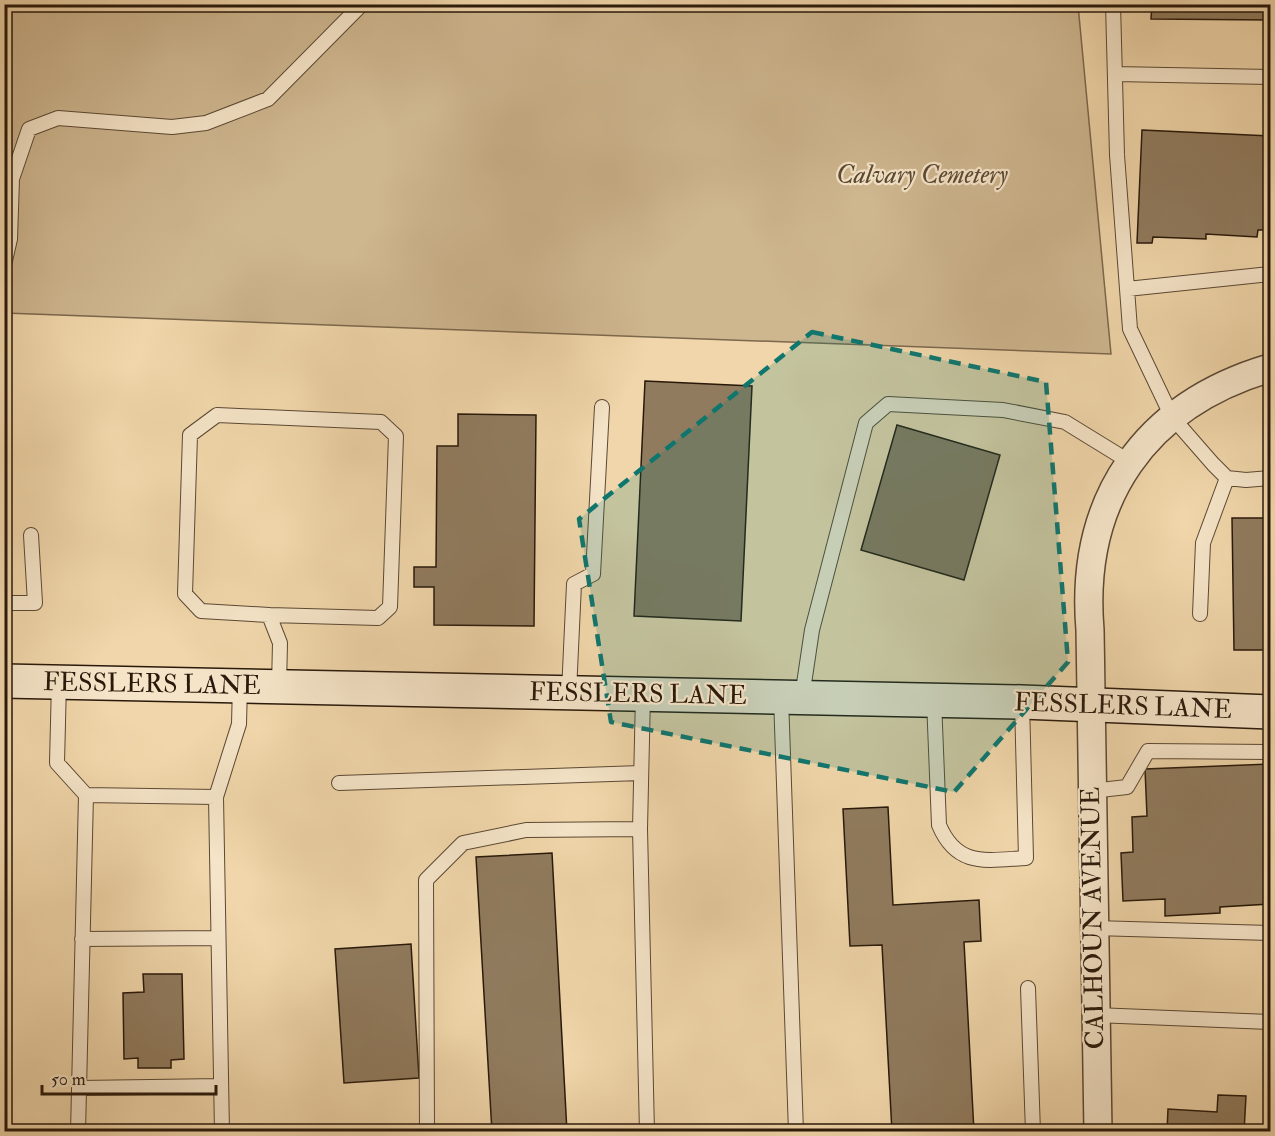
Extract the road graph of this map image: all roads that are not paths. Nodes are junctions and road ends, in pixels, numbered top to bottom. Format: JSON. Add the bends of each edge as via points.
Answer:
{"nodes":[{"id":1,"x":362,"y":4,"type":"edge"},
{"id":2,"x":1113,"y":4,"type":"edge"},
{"id":3,"x":1115,"y":74,"type":"junction"},
{"id":4,"x":1270,"y":76,"type":"edge"},
{"id":5,"x":4,"y":266,"type":"edge"},
{"id":6,"x":1270,"y":274,"type":"edge"},
{"id":7,"x":1127,"y":289,"type":"junction"},
{"id":8,"x":1270,"y":368,"type":"edge"},
{"id":9,"x":602,"y":407,"type":"dead end"},
{"id":10,"x":1172,"y":417,"type":"junction"},
{"id":11,"x":1130,"y":462,"type":"junction"},
{"id":12,"x":1227,"y":478,"type":"junction"},
{"id":13,"x":1270,"y":478,"type":"edge"},
{"id":14,"x":31,"y":535,"type":"dead end"},
{"id":15,"x":4,"y":603,"type":"edge"},
{"id":16,"x":1200,"y":614,"type":"dead end"},
{"id":17,"x":269,"y":615,"type":"junction"},
{"id":18,"x":4,"y":681,"type":"edge"},
{"id":19,"x":59,"y":682,"type":"junction"},
{"id":20,"x":240,"y":686,"type":"junction"},
{"id":21,"x":279,"y":686,"type":"junction"},
{"id":22,"x":569,"y":692,"type":"junction"},
{"id":23,"x":643,"y":694,"type":"junction"},
{"id":24,"x":791,"y":697,"type":"junction"},
{"id":25,"x":933,"y":700,"type":"junction"},
{"id":26,"x":1022,"y":702,"type":"junction"},
{"id":27,"x":1089,"y":704,"type":"junction"},
{"id":28,"x":1270,"y":712,"type":"edge"},
{"id":29,"x":1270,"y":752,"type":"edge"},
{"id":30,"x":641,"y":773,"type":"junction"},
{"id":31,"x":339,"y":783,"type":"dead end"},
{"id":32,"x":1091,"y":791,"type":"junction"},
{"id":33,"x":86,"y":795,"type":"junction"},
{"id":34,"x":216,"y":797,"type":"junction"},
{"id":35,"x":640,"y":830,"type":"junction"},
{"id":36,"x":1094,"y":928,"type":"junction"},
{"id":37,"x":1270,"y":933,"type":"edge"},
{"id":38,"x":218,"y":938,"type":"junction"},
{"id":39,"x":82,"y":939,"type":"junction"},
{"id":40,"x":1028,"y":988,"type":"dead end"},
{"id":41,"x":1095,"y":1015,"type":"junction"},
{"id":42,"x":1270,"y":1022,"type":"edge"},
{"id":43,"x":221,"y":1086,"type":"junction"},
{"id":44,"x":79,"y":1088,"type":"junction"},
{"id":45,"x":78,"y":1131,"type":"edge"},
{"id":46,"x":222,"y":1131,"type":"edge"},
{"id":47,"x":427,"y":1131,"type":"edge"},
{"id":48,"x":647,"y":1131,"type":"edge"},
{"id":49,"x":796,"y":1131,"type":"edge"},
{"id":50,"x":1033,"y":1131,"type":"edge"},
{"id":51,"x":1098,"y":1131,"type":"edge"}],
"edges":[{"from":1,"to":5,"type":"lane","via":[[268,99],[206,123],[172,127],[58,118],[29,129],[12,179],[10,239]]},
{"from":2,"to":3,"type":"lane"},
{"from":3,"to":4,"type":"lane"},
{"from":3,"to":7,"type":"lane"},
{"from":6,"to":7,"type":"lane"},
{"from":7,"to":10,"type":"lane","via":[[1130,329]]},
{"from":8,"to":10,"type":"street","name":"CALHOUN AVENUE","via":[[1223,384]]},
{"from":9,"to":22,"type":"lane","via":[[593,574],[574,584]]},
{"from":10,"to":11,"type":"street","name":"CALHOUN AVENUE"},
{"from":10,"to":12,"type":"lane"},
{"from":11,"to":24,"type":"lane","via":[[1065,422],[1003,410],[888,404],[866,423]]},
{"from":11,"to":27,"type":"street","name":"CALHOUN AVENUE","via":[[1110,497],[1092,549],[1087,603]]},
{"from":12,"to":13,"type":"lane"},
{"from":12,"to":16,"type":"lane","via":[[1203,543]]},
{"from":14,"to":15,"type":"lane","via":[[35,603]]},
{"from":17,"to":17,"type":"lane","via":[[201,611],[185,594],[190,435],[217,415],[381,422],[396,436],[390,607],[378,618]]},
{"from":17,"to":21,"type":"lane","via":[[280,644]]},
{"from":18,"to":19,"type":"main road","name":"FESSLERS LANE"},
{"from":19,"to":20,"type":"main road","name":"FESSLERS LANE"},
{"from":19,"to":33,"type":"lane","via":[[57,763]]},
{"from":20,"to":21,"type":"main road","name":"FESSLERS LANE"},
{"from":20,"to":34,"type":"lane","via":[[240,724]]},
{"from":21,"to":22,"type":"main road","name":"FESSLERS LANE"},
{"from":22,"to":23,"type":"main road","name":"FESSLERS LANE"},
{"from":23,"to":24,"type":"main road","name":"FESSLERS LANE"},
{"from":23,"to":30,"type":"lane"},
{"from":24,"to":25,"type":"main road","name":"FESSLERS LANE"},
{"from":24,"to":49,"type":"lane"},
{"from":25,"to":26,"type":"main road","name":"FESSLERS LANE"},
{"from":25,"to":26,"type":"lane","via":[[939,825],[959,853],[984,859],[1026,858]]},
{"from":26,"to":27,"type":"main road","name":"FESSLERS LANE"},
{"from":27,"to":28,"type":"main road","name":"FESSLERS LANE"},
{"from":27,"to":32,"type":"street","name":"CALHOUN AVENUE"},
{"from":29,"to":32,"type":"lane","via":[[1148,751],[1126,787]]},
{"from":30,"to":31,"type":"lane"},
{"from":30,"to":35,"type":"lane"},
{"from":32,"to":36,"type":"street","name":"CALHOUN AVENUE"},
{"from":33,"to":34,"type":"lane"},
{"from":33,"to":39,"type":"lane"},
{"from":34,"to":38,"type":"lane"},
{"from":35,"to":47,"type":"lane","via":[[526,830],[463,843],[426,880]]},
{"from":35,"to":48,"type":"lane"},
{"from":36,"to":37,"type":"lane"},
{"from":36,"to":41,"type":"street","name":"CALHOUN AVENUE"},
{"from":38,"to":39,"type":"lane"},
{"from":38,"to":43,"type":"lane"},
{"from":39,"to":44,"type":"lane"},
{"from":40,"to":50,"type":"lane"},
{"from":41,"to":42,"type":"lane"},
{"from":41,"to":51,"type":"street","name":"CALHOUN AVENUE"},
{"from":43,"to":44,"type":"lane"},
{"from":43,"to":46,"type":"lane"},
{"from":44,"to":45,"type":"lane"}]}
